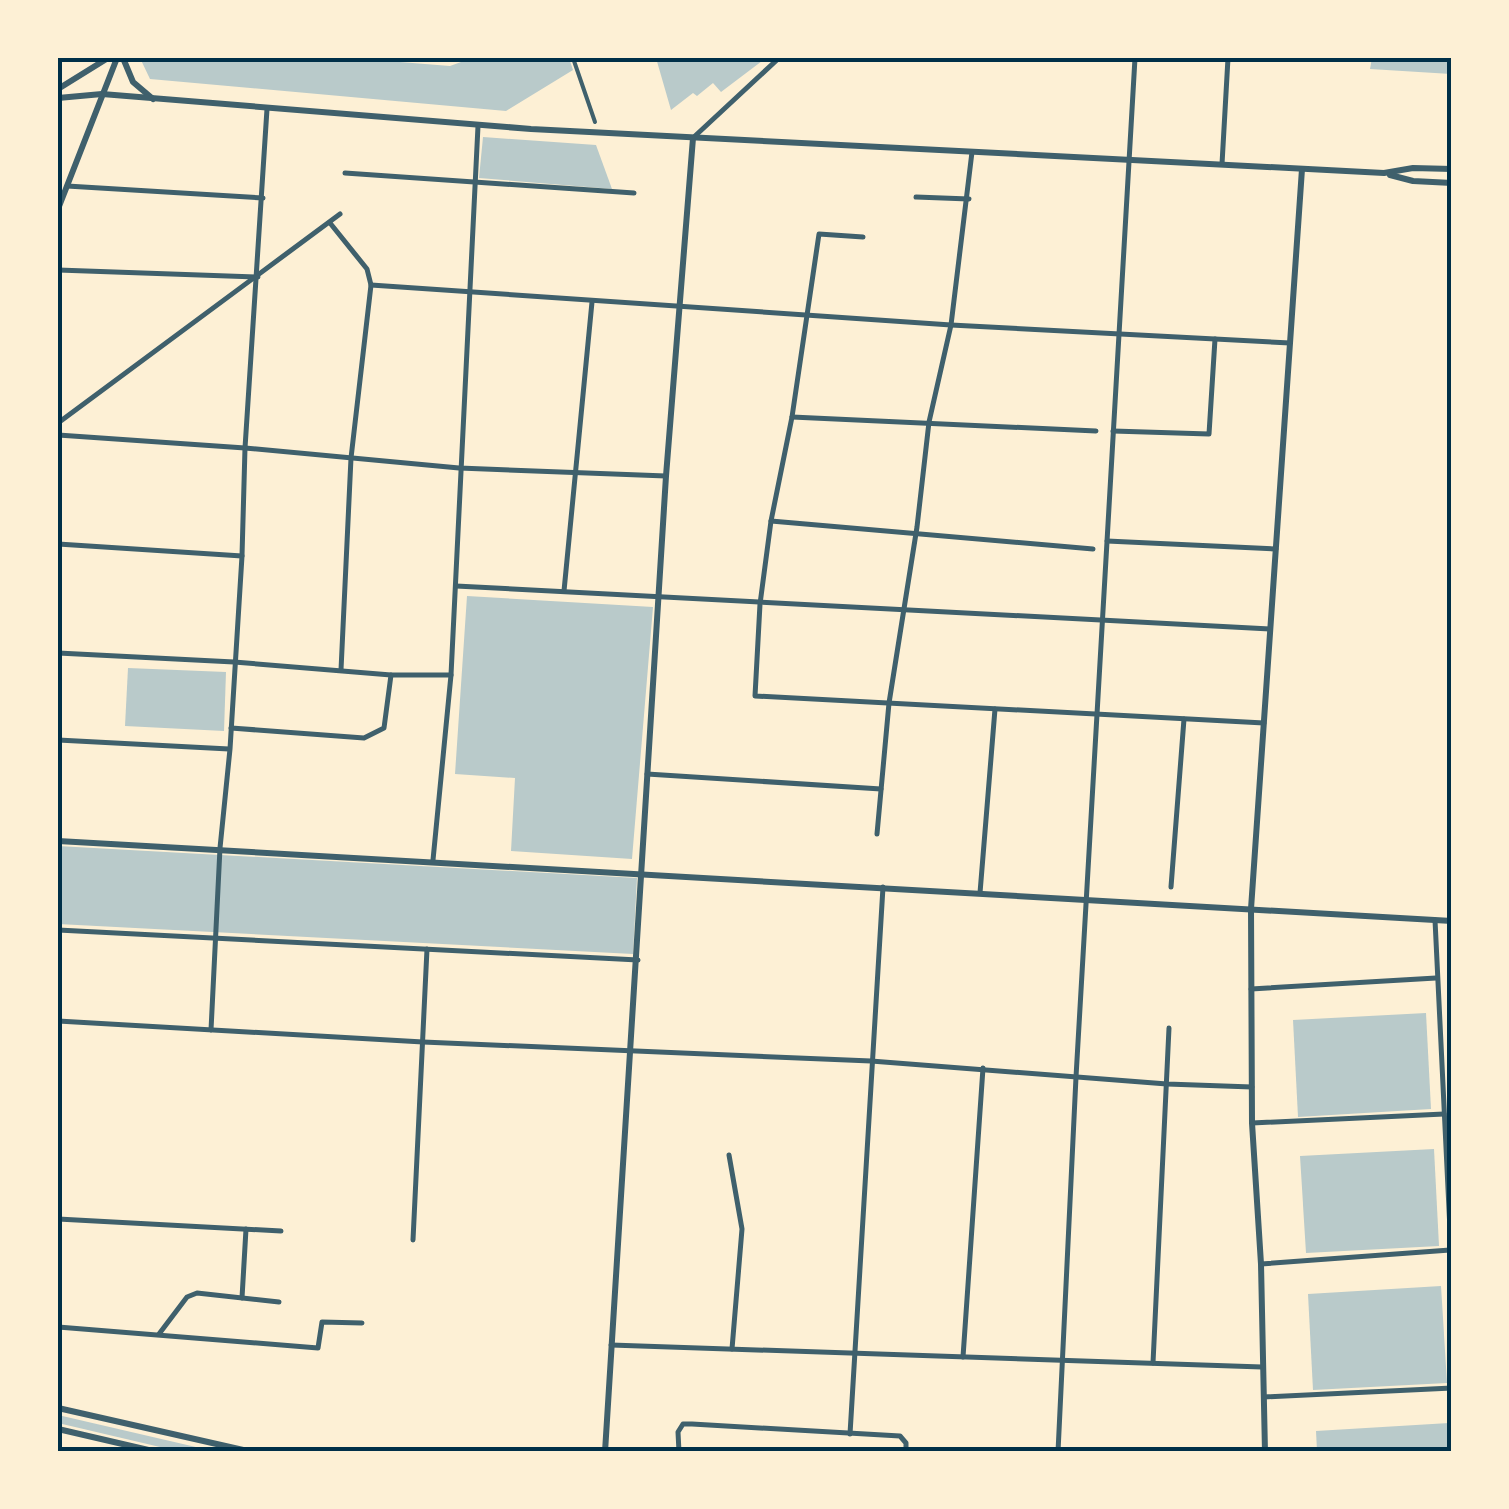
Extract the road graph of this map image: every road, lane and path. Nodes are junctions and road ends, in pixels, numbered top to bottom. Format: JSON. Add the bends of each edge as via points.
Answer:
{"nodes":[{"id":1,"x":108,"y":58,"type":"edge"},
{"id":2,"x":120,"y":58,"type":"edge"},
{"id":3,"x":574,"y":58,"type":"edge"},
{"id":4,"x":779,"y":58,"type":"edge"},
{"id":5,"x":1135,"y":58,"type":"edge"},
{"id":6,"x":1228,"y":58,"type":"edge"},
{"id":7,"x":58,"y":88,"type":"edge"},
{"id":8,"x":102,"y":94,"type":"junction"},
{"id":9,"x":58,"y":98,"type":"edge"},
{"id":10,"x":154,"y":100,"type":"junction"},
{"id":11,"x":266,"y":109,"type":"junction"},
{"id":12,"x":595,"y":122,"type":"dead end"},
{"id":13,"x":478,"y":126,"type":"junction"},
{"id":14,"x":693,"y":138,"type":"junction"},
{"id":15,"x":972,"y":152,"type":"junction"},
{"id":16,"x":1129,"y":160,"type":"junction"},
{"id":17,"x":1222,"y":164,"type":"junction"},
{"id":18,"x":1452,"y":168,"type":"edge"},
{"id":19,"x":1302,"y":169,"type":"junction"},
{"id":20,"x":345,"y":172,"type":"dead end"},
{"id":21,"x":1384,"y":173,"type":"junction"},
{"id":22,"x":476,"y":181,"type":"junction"},
{"id":23,"x":1452,"y":182,"type":"edge"},
{"id":24,"x":67,"y":186,"type":"junction"},
{"id":25,"x":634,"y":194,"type":"dead end"},
{"id":26,"x":916,"y":197,"type":"dead end"},
{"id":27,"x":263,"y":198,"type":"junction"},
{"id":28,"x":968,"y":200,"type":"junction"},
{"id":29,"x":58,"y":209,"type":"edge"},
{"id":30,"x":340,"y":214,"type":"dead end"},
{"id":31,"x":330,"y":223,"type":"junction"},
{"id":32,"x":863,"y":238,"type":"dead end"},
{"id":33,"x":58,"y":270,"type":"edge"},
{"id":34,"x":258,"y":278,"type":"junction"},
{"id":35,"x":372,"y":285,"type":"junction"},
{"id":36,"x":468,"y":293,"type":"junction"},
{"id":37,"x":592,"y":302,"type":"junction"},
{"id":38,"x":678,"y":307,"type":"junction"},
{"id":39,"x":808,"y":314,"type":"junction"},
{"id":40,"x":951,"y":325,"type":"junction"},
{"id":41,"x":1118,"y":334,"type":"junction"},
{"id":42,"x":1215,"y":339,"type":"junction"},
{"id":43,"x":1290,"y":343,"type":"junction"},
{"id":44,"x":792,"y":416,"type":"junction"},
{"id":45,"x":58,"y":422,"type":"edge"},
{"id":46,"x":929,"y":422,"type":"junction"},
{"id":47,"x":1096,"y":431,"type":"dead end"},
{"id":48,"x":1112,"y":431,"type":"junction"},
{"id":49,"x":58,"y":435,"type":"edge"},
{"id":50,"x":245,"y":448,"type":"junction"},
{"id":51,"x":352,"y":458,"type":"junction"},
{"id":52,"x":459,"y":468,"type":"junction"},
{"id":53,"x":575,"y":473,"type":"junction"},
{"id":54,"x":666,"y":476,"type":"junction"},
{"id":55,"x":771,"y":521,"type":"junction"},
{"id":56,"x":916,"y":533,"type":"junction"},
{"id":57,"x":1107,"y":541,"type":"junction"},
{"id":58,"x":58,"y":544,"type":"edge"},
{"id":59,"x":1093,"y":549,"type":"dead end"},
{"id":60,"x":1276,"y":549,"type":"junction"},
{"id":61,"x":242,"y":556,"type":"junction"},
{"id":62,"x":456,"y":586,"type":"junction"},
{"id":63,"x":564,"y":591,"type":"junction"},
{"id":64,"x":658,"y":598,"type":"junction"},
{"id":65,"x":760,"y":604,"type":"junction"},
{"id":66,"x":905,"y":610,"type":"junction"},
{"id":67,"x":1102,"y":620,"type":"junction"},
{"id":68,"x":1270,"y":629,"type":"junction"},
{"id":69,"x":58,"y":653,"type":"edge"},
{"id":70,"x":234,"y":662,"type":"junction"},
{"id":71,"x":341,"y":670,"type":"junction"},
{"id":72,"x":391,"y":675,"type":"junction"},
{"id":73,"x":450,"y":675,"type":"junction"},
{"id":74,"x":889,"y":703,"type":"junction"},
{"id":75,"x":995,"y":709,"type":"junction"},
{"id":76,"x":1098,"y":712,"type":"junction"},
{"id":77,"x":1184,"y":719,"type":"junction"},
{"id":78,"x":1264,"y":722,"type":"junction"},
{"id":79,"x":231,"y":728,"type":"junction"},
{"id":80,"x":58,"y":740,"type":"edge"},
{"id":81,"x":230,"y":749,"type":"junction"},
{"id":82,"x":647,"y":774,"type":"junction"},
{"id":83,"x":881,"y":789,"type":"junction"},
{"id":84,"x":877,"y":834,"type":"dead end"},
{"id":85,"x":58,"y":841,"type":"edge"},
{"id":86,"x":220,"y":848,"type":"junction"},
{"id":87,"x":433,"y":860,"type":"junction"},
{"id":88,"x":642,"y":873,"type":"junction"},
{"id":89,"x":883,"y":887,"type":"junction"},
{"id":90,"x":1171,"y":887,"type":"dead end"},
{"id":91,"x":980,"y":893,"type":"junction"},
{"id":92,"x":1088,"y":900,"type":"junction"},
{"id":93,"x":1251,"y":909,"type":"junction"},
{"id":94,"x":1435,"y":920,"type":"junction"},
{"id":95,"x":1452,"y":921,"type":"edge"},
{"id":96,"x":58,"y":930,"type":"edge"},
{"id":97,"x":215,"y":938,"type":"junction"},
{"id":98,"x":428,"y":949,"type":"junction"},
{"id":99,"x":638,"y":960,"type":"junction"},
{"id":100,"x":1436,"y":978,"type":"junction"},
{"id":101,"x":1252,"y":989,"type":"junction"},
{"id":102,"x":58,"y":1021,"type":"edge"},
{"id":103,"x":1169,"y":1028,"type":"dead end"},
{"id":104,"x":210,"y":1030,"type":"junction"},
{"id":105,"x":424,"y":1042,"type":"junction"},
{"id":106,"x":631,"y":1052,"type":"junction"},
{"id":107,"x":871,"y":1061,"type":"junction"},
{"id":108,"x":983,"y":1068,"type":"junction"},
{"id":109,"x":1076,"y":1077,"type":"junction"},
{"id":110,"x":1167,"y":1084,"type":"junction"},
{"id":111,"x":1252,"y":1086,"type":"junction"},
{"id":112,"x":1444,"y":1114,"type":"junction"},
{"id":113,"x":1252,"y":1123,"type":"junction"},
{"id":114,"x":730,"y":1155,"type":"dead end"},
{"id":115,"x":58,"y":1218,"type":"edge"},
{"id":116,"x":246,"y":1229,"type":"junction"},
{"id":117,"x":282,"y":1230,"type":"dead end"},
{"id":118,"x":413,"y":1240,"type":"dead end"},
{"id":119,"x":1450,"y":1250,"type":"edge"},
{"id":120,"x":1262,"y":1264,"type":"junction"},
{"id":121,"x":1452,"y":1271,"type":"edge"},
{"id":122,"x":242,"y":1298,"type":"junction"},
{"id":123,"x":279,"y":1302,"type":"dead end"},
{"id":124,"x":362,"y":1323,"type":"dead end"},
{"id":125,"x":58,"y":1327,"type":"edge"},
{"id":126,"x":160,"y":1334,"type":"junction"},
{"id":127,"x":611,"y":1345,"type":"junction"},
{"id":128,"x":732,"y":1349,"type":"junction"},
{"id":129,"x":854,"y":1353,"type":"junction"},
{"id":130,"x":963,"y":1357,"type":"junction"},
{"id":131,"x":1062,"y":1360,"type":"junction"},
{"id":132,"x":1153,"y":1363,"type":"junction"},
{"id":133,"x":1263,"y":1367,"type":"junction"},
{"id":134,"x":1452,"y":1388,"type":"edge"},
{"id":135,"x":1264,"y":1397,"type":"junction"},
{"id":136,"x":58,"y":1408,"type":"edge"},
{"id":137,"x":58,"y":1429,"type":"edge"},
{"id":138,"x":850,"y":1434,"type":"junction"},
{"id":139,"x":157,"y":1452,"type":"edge"},
{"id":140,"x":252,"y":1452,"type":"edge"},
{"id":141,"x":605,"y":1452,"type":"edge"},
{"id":142,"x":678,"y":1452,"type":"edge"},
{"id":143,"x":906,"y":1452,"type":"edge"},
{"id":144,"x":1058,"y":1452,"type":"edge"},
{"id":145,"x":1265,"y":1452,"type":"edge"}],
"edges":[{"from":1,"to":7,"type":"street"},
{"from":2,"to":8,"type":"street"},
{"from":2,"to":10,"type":"street"},
{"from":3,"to":12,"type":"street"},
{"from":4,"to":14,"type":"street"},
{"from":5,"to":16,"type":"street"},
{"from":6,"to":17,"type":"street"},
{"from":8,"to":9,"type":"street"},
{"from":8,"to":10,"type":"street"},
{"from":8,"to":24,"type":"street"},
{"from":10,"to":11,"type":"street"},
{"from":11,"to":13,"type":"street"},
{"from":11,"to":27,"type":"street"},
{"from":13,"to":14,"type":"street"},
{"from":13,"to":22,"type":"street"},
{"from":14,"to":15,"type":"street"},
{"from":14,"to":38,"type":"street"},
{"from":15,"to":16,"type":"street"},
{"from":15,"to":28,"type":"street"},
{"from":16,"to":17,"type":"street"},
{"from":16,"to":41,"type":"street"},
{"from":17,"to":19,"type":"street"},
{"from":18,"to":21,"type":"street"},
{"from":19,"to":21,"type":"street"},
{"from":19,"to":43,"type":"street"},
{"from":20,"to":22,"type":"street"},
{"from":21,"to":23,"type":"street"},
{"from":22,"to":25,"type":"street"},
{"from":22,"to":36,"type":"street"},
{"from":24,"to":27,"type":"street"},
{"from":24,"to":29,"type":"street"},
{"from":26,"to":28,"type":"street"},
{"from":27,"to":34,"type":"street"},
{"from":28,"to":40,"type":"street"},
{"from":30,"to":31,"type":"street"},
{"from":31,"to":34,"type":"street"},
{"from":31,"to":35,"type":"street"},
{"from":32,"to":39,"type":"street","via":[[819,234]]},
{"from":33,"to":34,"type":"street"},
{"from":34,"to":45,"type":"street"},
{"from":34,"to":50,"type":"street"},
{"from":35,"to":36,"type":"street"},
{"from":35,"to":51,"type":"street"},
{"from":36,"to":37,"type":"street"},
{"from":36,"to":52,"type":"street"},
{"from":37,"to":38,"type":"street"},
{"from":37,"to":53,"type":"street"},
{"from":38,"to":39,"type":"street"},
{"from":38,"to":54,"type":"street"},
{"from":39,"to":40,"type":"street"},
{"from":39,"to":44,"type":"street"},
{"from":40,"to":41,"type":"street"},
{"from":40,"to":46,"type":"street"},
{"from":41,"to":42,"type":"street"},
{"from":41,"to":48,"type":"street"},
{"from":42,"to":43,"type":"street"},
{"from":42,"to":48,"type":"street","via":[[1209,434]]},
{"from":43,"to":60,"type":"street"},
{"from":44,"to":46,"type":"street"},
{"from":44,"to":55,"type":"street"},
{"from":46,"to":47,"type":"street"},
{"from":46,"to":56,"type":"street"},
{"from":48,"to":57,"type":"street"},
{"from":49,"to":50,"type":"street"},
{"from":50,"to":51,"type":"street"},
{"from":50,"to":61,"type":"street"},
{"from":51,"to":52,"type":"street"},
{"from":51,"to":71,"type":"street"},
{"from":52,"to":53,"type":"street"},
{"from":52,"to":62,"type":"street"},
{"from":53,"to":54,"type":"street"},
{"from":53,"to":63,"type":"street"},
{"from":54,"to":64,"type":"street"},
{"from":55,"to":56,"type":"street"},
{"from":55,"to":65,"type":"street"},
{"from":56,"to":59,"type":"street"},
{"from":56,"to":66,"type":"street"},
{"from":57,"to":60,"type":"street"},
{"from":57,"to":67,"type":"street"},
{"from":58,"to":61,"type":"street"},
{"from":60,"to":68,"type":"street"},
{"from":61,"to":70,"type":"street"},
{"from":62,"to":63,"type":"street"},
{"from":62,"to":73,"type":"street"},
{"from":63,"to":64,"type":"street"},
{"from":64,"to":65,"type":"street"},
{"from":64,"to":82,"type":"street"},
{"from":65,"to":66,"type":"street"},
{"from":65,"to":74,"type":"street","via":[[756,696]]},
{"from":66,"to":67,"type":"street"},
{"from":66,"to":74,"type":"street"},
{"from":67,"to":68,"type":"street"},
{"from":67,"to":76,"type":"street"},
{"from":68,"to":78,"type":"street"},
{"from":69,"to":70,"type":"street"},
{"from":70,"to":71,"type":"street"},
{"from":70,"to":79,"type":"street"},
{"from":71,"to":72,"type":"street"},
{"from":72,"to":73,"type":"street"},
{"from":72,"to":79,"type":"street","via":[[384,728],[364,738]]},
{"from":73,"to":87,"type":"street"},
{"from":74,"to":75,"type":"street"},
{"from":74,"to":83,"type":"street"},
{"from":75,"to":76,"type":"street"},
{"from":75,"to":91,"type":"street"},
{"from":76,"to":77,"type":"street"},
{"from":76,"to":92,"type":"street"},
{"from":77,"to":78,"type":"street"},
{"from":77,"to":90,"type":"street"},
{"from":78,"to":93,"type":"street"},
{"from":79,"to":81,"type":"street"},
{"from":80,"to":81,"type":"street"},
{"from":81,"to":86,"type":"street"},
{"from":82,"to":83,"type":"street"},
{"from":82,"to":88,"type":"street"},
{"from":83,"to":84,"type":"street"},
{"from":85,"to":86,"type":"street"},
{"from":86,"to":87,"type":"street"},
{"from":86,"to":97,"type":"street"},
{"from":87,"to":88,"type":"street"},
{"from":88,"to":89,"type":"street"},
{"from":88,"to":99,"type":"street"},
{"from":89,"to":91,"type":"street"},
{"from":89,"to":107,"type":"street"},
{"from":91,"to":92,"type":"street"},
{"from":92,"to":93,"type":"street"},
{"from":92,"to":109,"type":"street"},
{"from":93,"to":94,"type":"street"},
{"from":93,"to":101,"type":"street"},
{"from":94,"to":95,"type":"street"},
{"from":94,"to":100,"type":"street"},
{"from":96,"to":97,"type":"street"},
{"from":97,"to":98,"type":"street"},
{"from":97,"to":104,"type":"street"},
{"from":98,"to":99,"type":"street"},
{"from":98,"to":105,"type":"street"},
{"from":99,"to":106,"type":"street"},
{"from":100,"to":101,"type":"street"},
{"from":100,"to":112,"type":"street"},
{"from":101,"to":111,"type":"street"},
{"from":102,"to":104,"type":"street"},
{"from":103,"to":110,"type":"street"},
{"from":104,"to":105,"type":"street"},
{"from":105,"to":106,"type":"street"},
{"from":105,"to":118,"type":"street"},
{"from":106,"to":107,"type":"street"},
{"from":106,"to":127,"type":"street"},
{"from":107,"to":108,"type":"street"},
{"from":107,"to":129,"type":"street"},
{"from":108,"to":109,"type":"street"},
{"from":108,"to":130,"type":"street"},
{"from":109,"to":110,"type":"street"},
{"from":109,"to":131,"type":"street"},
{"from":110,"to":111,"type":"street"},
{"from":110,"to":132,"type":"street"},
{"from":111,"to":113,"type":"street"},
{"from":112,"to":113,"type":"street"},
{"from":112,"to":119,"type":"street"},
{"from":113,"to":120,"type":"street"},
{"from":114,"to":128,"type":"street","via":[[742,1229]]},
{"from":115,"to":116,"type":"street"},
{"from":116,"to":117,"type":"street"},
{"from":116,"to":122,"type":"street"},
{"from":119,"to":120,"type":"street"},
{"from":119,"to":121,"type":"street"},
{"from":120,"to":133,"type":"street"},
{"from":122,"to":123,"type":"street"},
{"from":122,"to":126,"type":"street","via":[[188,1297]]},
{"from":124,"to":126,"type":"street","via":[[322,1322],[318,1348]]},
{"from":125,"to":126,"type":"street"},
{"from":127,"to":128,"type":"street"},
{"from":127,"to":141,"type":"street"},
{"from":128,"to":129,"type":"street"},
{"from":129,"to":130,"type":"street"},
{"from":129,"to":138,"type":"street"},
{"from":130,"to":131,"type":"street"},
{"from":131,"to":132,"type":"street"},
{"from":131,"to":144,"type":"street"},
{"from":132,"to":133,"type":"street"},
{"from":133,"to":135,"type":"street"},
{"from":134,"to":135,"type":"street"},
{"from":135,"to":145,"type":"street"},
{"from":136,"to":140,"type":"street"},
{"from":137,"to":139,"type":"street"},
{"from":138,"to":142,"type":"street","via":[[683,1424]]},
{"from":138,"to":143,"type":"street","via":[[900,1436]]}]}
